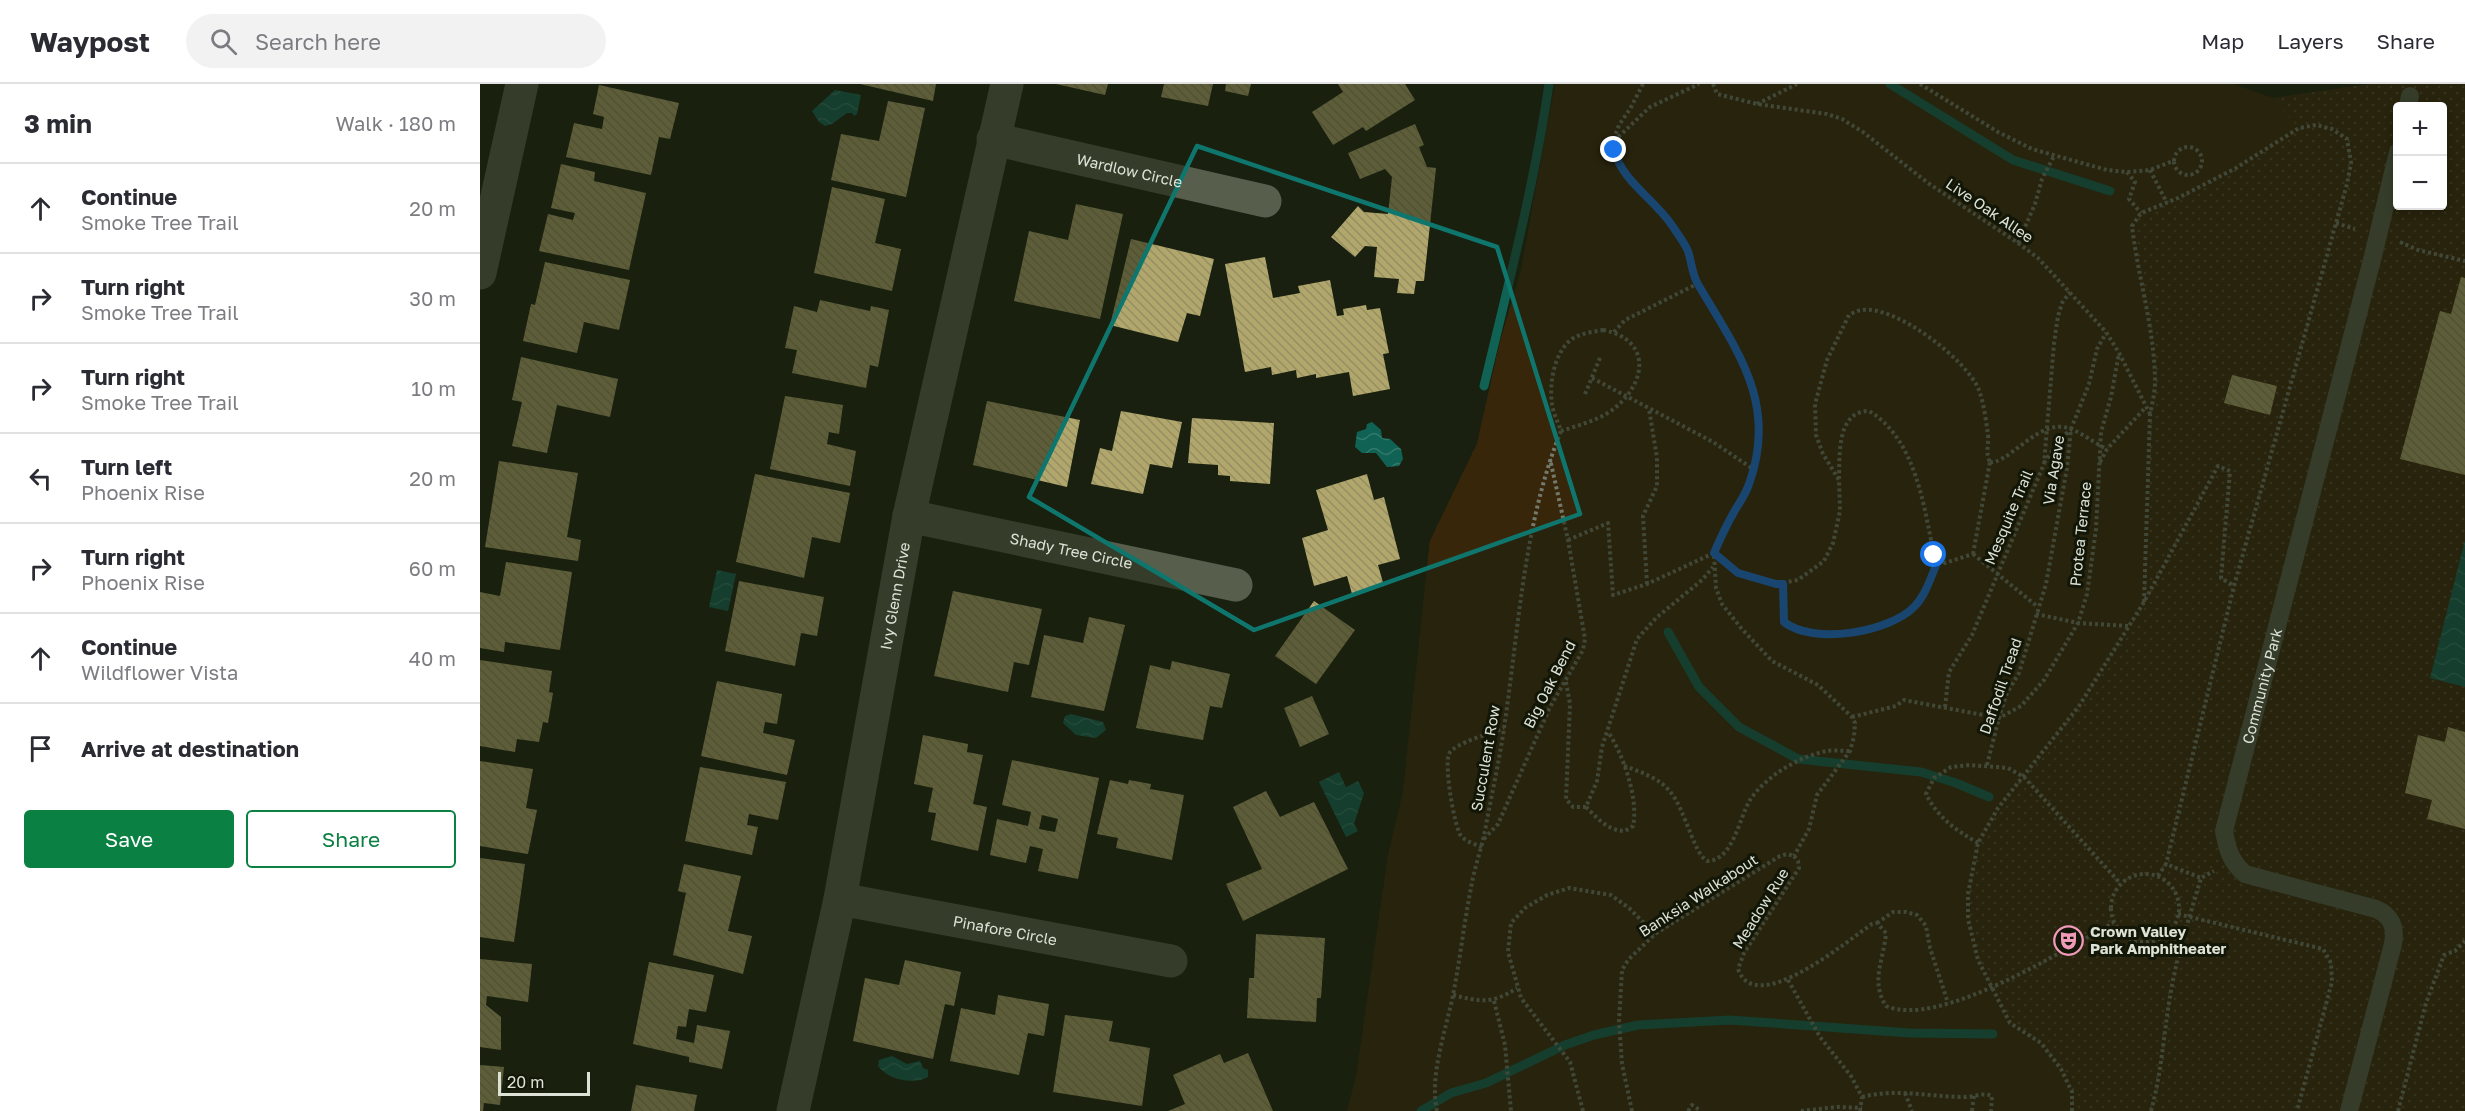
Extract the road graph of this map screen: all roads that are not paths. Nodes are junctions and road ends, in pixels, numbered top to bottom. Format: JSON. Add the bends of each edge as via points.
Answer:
{"nodes":[{"id":1,"x":522,"y":84,"type":"edge"},
{"id":2,"x":1007,"y":84,"type":"edge"},
{"id":3,"x":993,"y":139,"type":"junction"},
{"id":4,"x":2396,"y":156,"type":"edge"},
{"id":5,"x":1265,"y":201,"type":"dead end"},
{"id":6,"x":480,"y":273,"type":"edge"},
{"id":7,"x":909,"y":516,"type":"junction"},
{"id":8,"x":1236,"y":585,"type":"dead end"},
{"id":9,"x":840,"y":899,"type":"junction"},
{"id":10,"x":1171,"y":961,"type":"dead end"},
{"id":11,"x":793,"y":1111,"type":"edge"},
{"id":12,"x":2349,"y":1111,"type":"edge"}],
"edges":[{"from":1,"to":6,"type":"street"},
{"from":2,"to":3,"type":"street","name":"Ivy Glenn Drive"},
{"from":3,"to":5,"type":"street","name":"Wardlow Circle"},
{"from":3,"to":7,"type":"street","name":"Ivy Glenn Drive"},
{"from":4,"to":12,"type":"lane","name":"Community Park","via":[[2224,831],[2227,849],[2245,874],[2376,909],[2391,921],[2394,944]]},
{"from":7,"to":8,"type":"street","name":"Shady Tree Circle"},
{"from":7,"to":9,"type":"street","name":"Ivy Glenn Drive"},
{"from":9,"to":10,"type":"street","name":"Pinafore Circle"},
{"from":9,"to":11,"type":"street","name":"Ivy Glenn Drive"}]}
